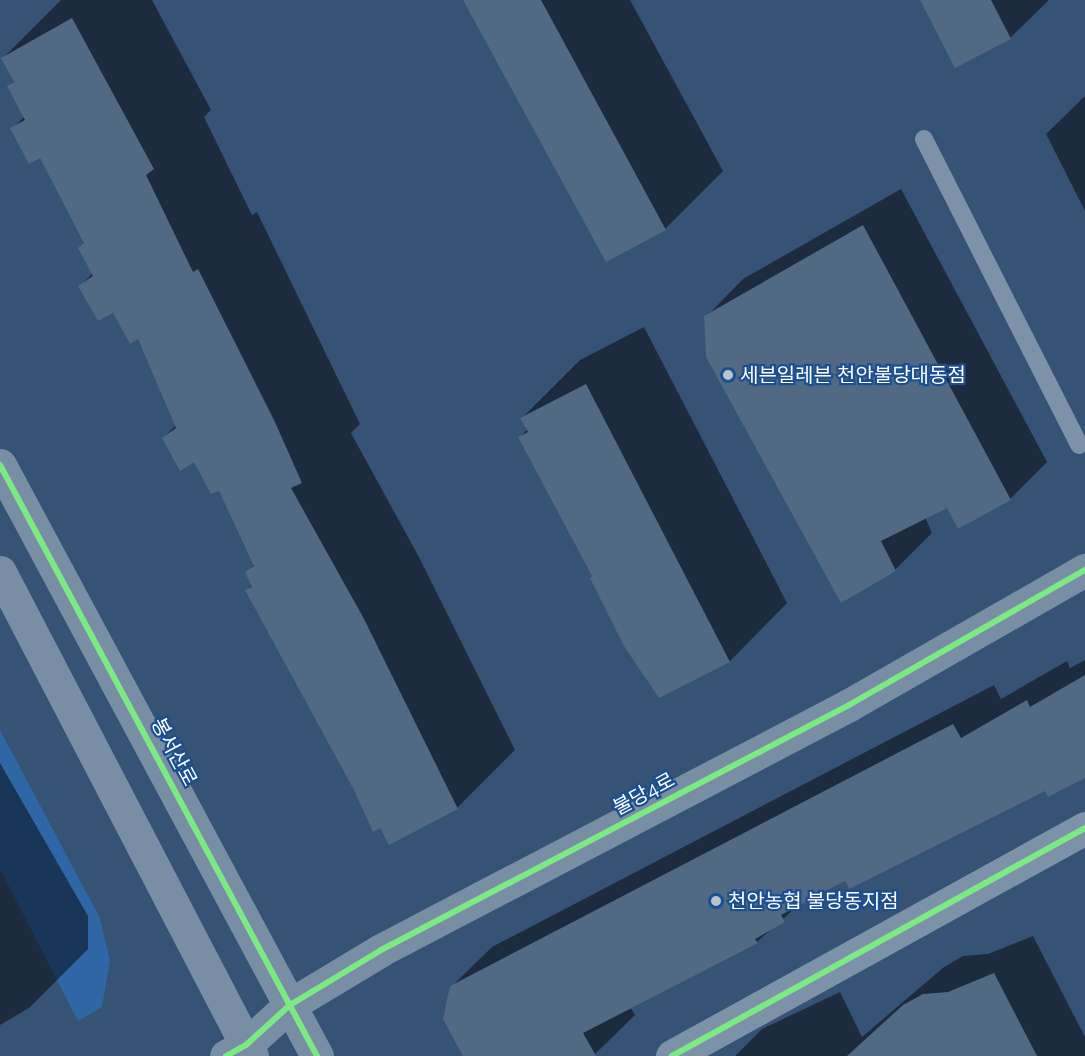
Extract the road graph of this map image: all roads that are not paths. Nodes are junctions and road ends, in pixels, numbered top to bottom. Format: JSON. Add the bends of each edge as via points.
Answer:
{"nodes":[{"id":1,"x":924,"y":139,"type":"dead end"},
{"id":2,"x":1079,"y":446,"type":"dead end"},
{"id":3,"x":0,"y":465,"type":"edge"},
{"id":4,"x":1085,"y":570,"type":"edge"},
{"id":5,"x":0,"y":572,"type":"edge"},
{"id":6,"x":1085,"y":828,"type":"edge"},
{"id":7,"x":290,"y":1005,"type":"junction"},
{"id":8,"x":241,"y":1052,"type":"edge"},
{"id":9,"x":317,"y":1056,"type":"edge"},
{"id":10,"x":672,"y":1056,"type":"edge"}],
"edges":[{"from":1,"to":2,"type":"lane"},
{"from":3,"to":7,"type":"street","name":"봉서산로"},
{"from":4,"to":7,"type":"street","name":"불당4로","via":[[849,705],[381,950]]},
{"from":5,"to":8,"type":"street"},
{"from":6,"to":10,"type":"street"},
{"from":7,"to":8,"type":"street","name":"불당4로"},
{"from":7,"to":9,"type":"street","name":"봉서산로"}]}
